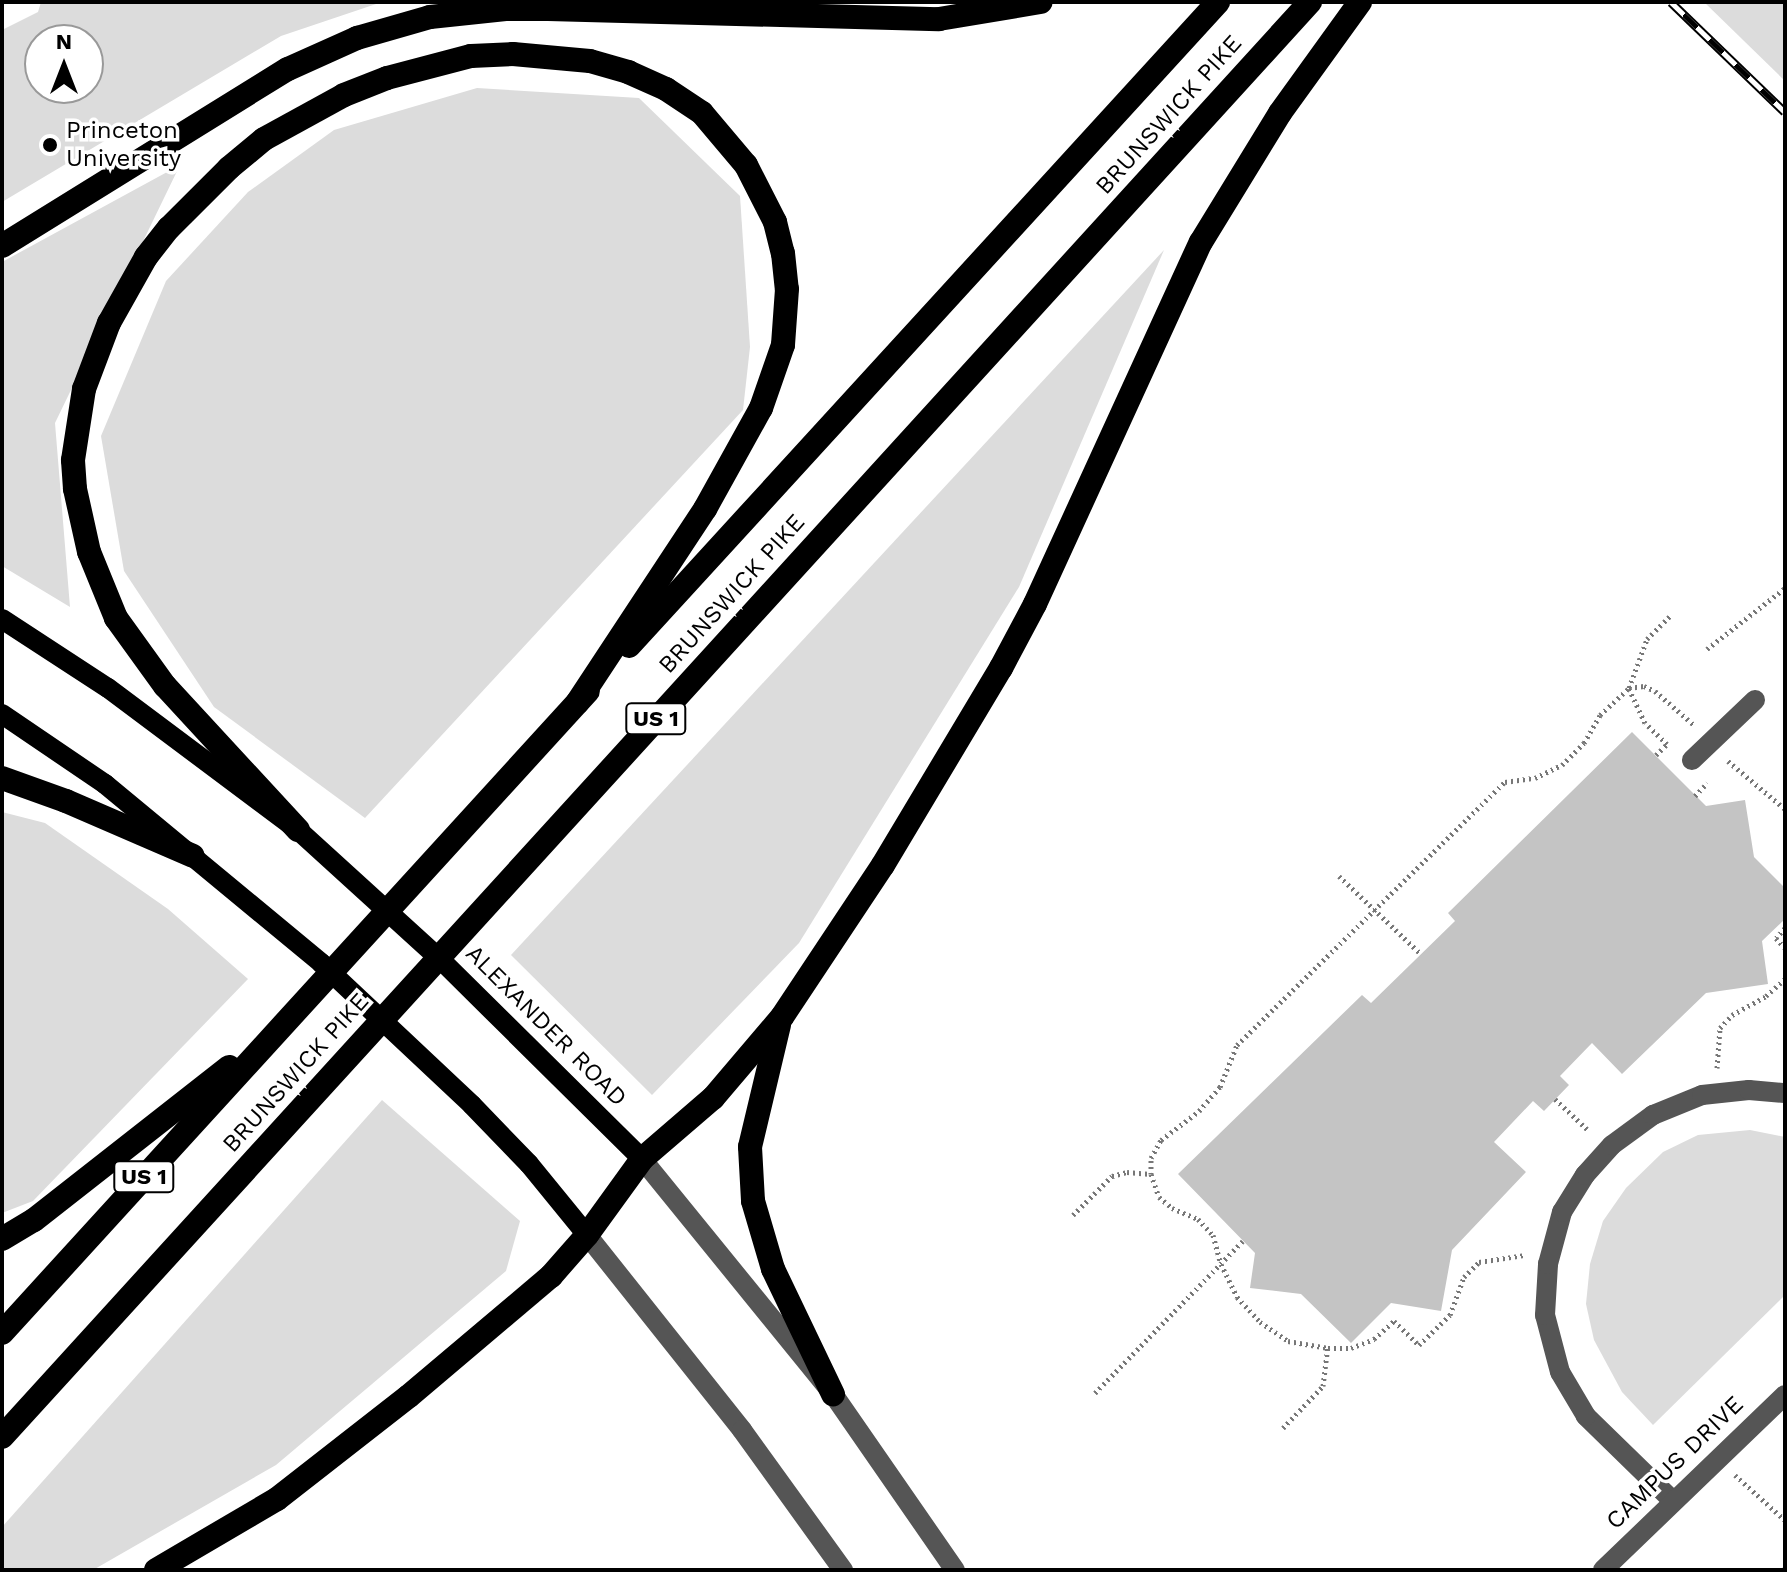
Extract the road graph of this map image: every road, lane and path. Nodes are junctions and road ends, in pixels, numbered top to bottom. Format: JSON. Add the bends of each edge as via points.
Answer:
{"nodes":[{"id":1,"x":1041,"y":2,"type":"edge"},
{"id":2,"x":1218,"y":2,"type":"edge"},
{"id":3,"x":1310,"y":2,"type":"edge"},
{"id":4,"x":1360,"y":2,"type":"edge"},
{"id":5,"x":2,"y":246,"type":"edge"},
{"id":6,"x":1785,"y":588,"type":"edge"},
{"id":7,"x":1672,"y":614,"type":"dead end"},
{"id":8,"x":2,"y":619,"type":"edge"},
{"id":9,"x":1707,"y":649,"type":"dead end"},
{"id":10,"x":1629,"y":688,"type":"junction"},
{"id":11,"x":1755,"y":700,"type":"dead end"},
{"id":12,"x":577,"y":703,"type":"junction"},
{"id":13,"x":2,"y":714,"type":"edge"},
{"id":14,"x":1711,"y":742,"type":"junction"},
{"id":15,"x":1656,"y":755,"type":"dead end"},
{"id":16,"x":1692,"y":760,"type":"dead end"},
{"id":17,"x":2,"y":778,"type":"edge"},
{"id":18,"x":1785,"y":809,"type":"edge"},
{"id":19,"x":298,"y":830,"type":"junction"},
{"id":20,"x":193,"y":856,"type":"junction"},
{"id":21,"x":1339,"y":876,"type":"dead end"},
{"id":22,"x":1374,"y":910,"type":"junction"},
{"id":23,"x":1785,"y":928,"type":"edge"},
{"id":24,"x":1785,"y":948,"type":"edge"},
{"id":25,"x":1421,"y":954,"type":"dead end"},
{"id":26,"x":1785,"y":979,"type":"edge"},
{"id":27,"x":782,"y":1017,"type":"junction"},
{"id":28,"x":287,"y":1021,"type":"junction"},
{"id":29,"x":1717,"y":1068,"type":"dead end"},
{"id":30,"x":1785,"y":1093,"type":"edge"},
{"id":31,"x":1555,"y":1099,"type":"dead end"},
{"id":32,"x":1587,"y":1129,"type":"dead end"},
{"id":33,"x":642,"y":1159,"type":"junction"},
{"id":34,"x":1151,"y":1174,"type":"junction"},
{"id":35,"x":1073,"y":1215,"type":"dead end"},
{"id":36,"x":587,"y":1235,"type":"junction"},
{"id":37,"x":2,"y":1239,"type":"edge"},
{"id":38,"x":1243,"y":1241,"type":"dead end"},
{"id":39,"x":1526,"y":1255,"type":"dead end"},
{"id":40,"x":1221,"y":1264,"type":"junction"},
{"id":41,"x":2,"y":1333,"type":"edge"},
{"id":42,"x":1328,"y":1348,"type":"junction"},
{"id":43,"x":1095,"y":1393,"type":"dead end"},
{"id":44,"x":833,"y":1394,"type":"junction"},
{"id":45,"x":1785,"y":1395,"type":"edge"},
{"id":46,"x":1283,"y":1428,"type":"dead end"},
{"id":47,"x":2,"y":1437,"type":"edge"},
{"id":48,"x":1717,"y":1459,"type":"junction"},
{"id":49,"x":1673,"y":1501,"type":"junction"},
{"id":50,"x":1785,"y":1520,"type":"edge"},
{"id":51,"x":1608,"y":1567,"type":"edge"},
{"id":52,"x":156,"y":1570,"type":"edge"},
{"id":53,"x":843,"y":1570,"type":"edge"},
{"id":54,"x":955,"y":1570,"type":"edge"}],
"edges":[{"from":1,"to":5,"type":"highway","via":[[939,19],[548,9],[430,17],[357,38],[288,69]]},
{"from":2,"to":12,"type":"highway","name":"BRUNSWICK PIKE","number":"US 1"},
{"from":3,"to":47,"type":"highway","name":"BRUNSWICK PIKE","number":"US 1"},
{"from":4,"to":27,"type":"highway","via":[[1280,113],[1201,242],[1001,668],[883,865]]},
{"from":6,"to":9,"type":"path"},
{"from":7,"to":10,"type":"path","via":[[1647,639]]},
{"from":8,"to":19,"type":"main road","name":"ALEXANDER ROAD","via":[[120,697]]},
{"from":10,"to":14,"type":"path","via":[[1655,691]]},
{"from":10,"to":15,"type":"path","via":[[1645,723],[1667,744]]},
{"from":10,"to":22,"type":"path","via":[[1600,715],[1584,743],[1562,765],[1535,778],[1505,782]]},
{"from":11,"to":14,"type":"street"},
{"from":12,"to":19,"type":"highway","via":[[705,509],[761,408],[783,345],[783,253],[775,222],[746,165],[702,113],[666,89],[590,61],[471,56],[344,95],[303,115],[240,158],[146,257],[109,323],[84,389],[73,460],[75,489],[89,552],[116,618],[165,686]]},
{"from":12,"to":28,"type":"highway","name":"BRUNSWICK PIKE","number":"US 1"},
{"from":13,"to":20,"type":"main road","via":[[105,784]]},
{"from":14,"to":16,"type":"street"},
{"from":14,"to":18,"type":"path"},
{"from":17,"to":20,"type":"highway"},
{"from":19,"to":33,"type":"main road","name":"ALEXANDER ROAD"},
{"from":20,"to":36,"type":"main road","via":[[396,1031],[529,1164]]},
{"from":21,"to":22,"type":"path"},
{"from":22,"to":25,"type":"path"},
{"from":22,"to":34,"type":"path","via":[[1237,1045],[1220,1087],[1161,1140],[1151,1158]]},
{"from":23,"to":24,"type":"path","via":[[1776,938]]},
{"from":26,"to":29,"type":"path","via":[[1720,1028]]},
{"from":27,"to":33,"type":"highway","via":[[713,1098]]},
{"from":27,"to":44,"type":"highway","via":[[750,1147],[753,1201],[773,1269]]},
{"from":28,"to":37,"type":"highway","via":[[106,1165]]},
{"from":28,"to":41,"type":"highway","name":"BRUNSWICK PIKE","number":"US 1"},
{"from":30,"to":49,"type":"street","via":[[1702,1095],[1653,1115],[1612,1145],[1562,1212],[1548,1264],[1545,1315],[1560,1372],[1586,1416]]},
{"from":31,"to":32,"type":"path"},
{"from":33,"to":36,"type":"highway"},
{"from":33,"to":44,"type":"street","name":"ALEXANDER ROAD"},
{"from":34,"to":35,"type":"path","via":[[1112,1176]]},
{"from":34,"to":40,"type":"path","via":[[1159,1197],[1198,1219],[1213,1235]]},
{"from":36,"to":52,"type":"highway","via":[[551,1276],[371,1426],[277,1499]]},
{"from":36,"to":53,"type":"street","via":[[742,1430]]},
{"from":38,"to":40,"type":"path"},
{"from":39,"to":42,"type":"path","via":[[1479,1262],[1464,1277],[1450,1315],[1419,1345],[1394,1321],[1374,1339],[1351,1348]]},
{"from":40,"to":42,"type":"path","via":[[1237,1297],[1260,1322],[1288,1341]]},
{"from":40,"to":43,"type":"path"},
{"from":42,"to":46,"type":"path","via":[[1323,1386]]},
{"from":44,"to":54,"type":"street","name":"ALEXANDER ROAD"},
{"from":45,"to":48,"type":"street","name":"CAMPUS DRIVE"},
{"from":48,"to":49,"type":"street","name":"CAMPUS DRIVE"},
{"from":48,"to":50,"type":"path"},
{"from":49,"to":51,"type":"street","name":"CAMPUS DRIVE"}]}
